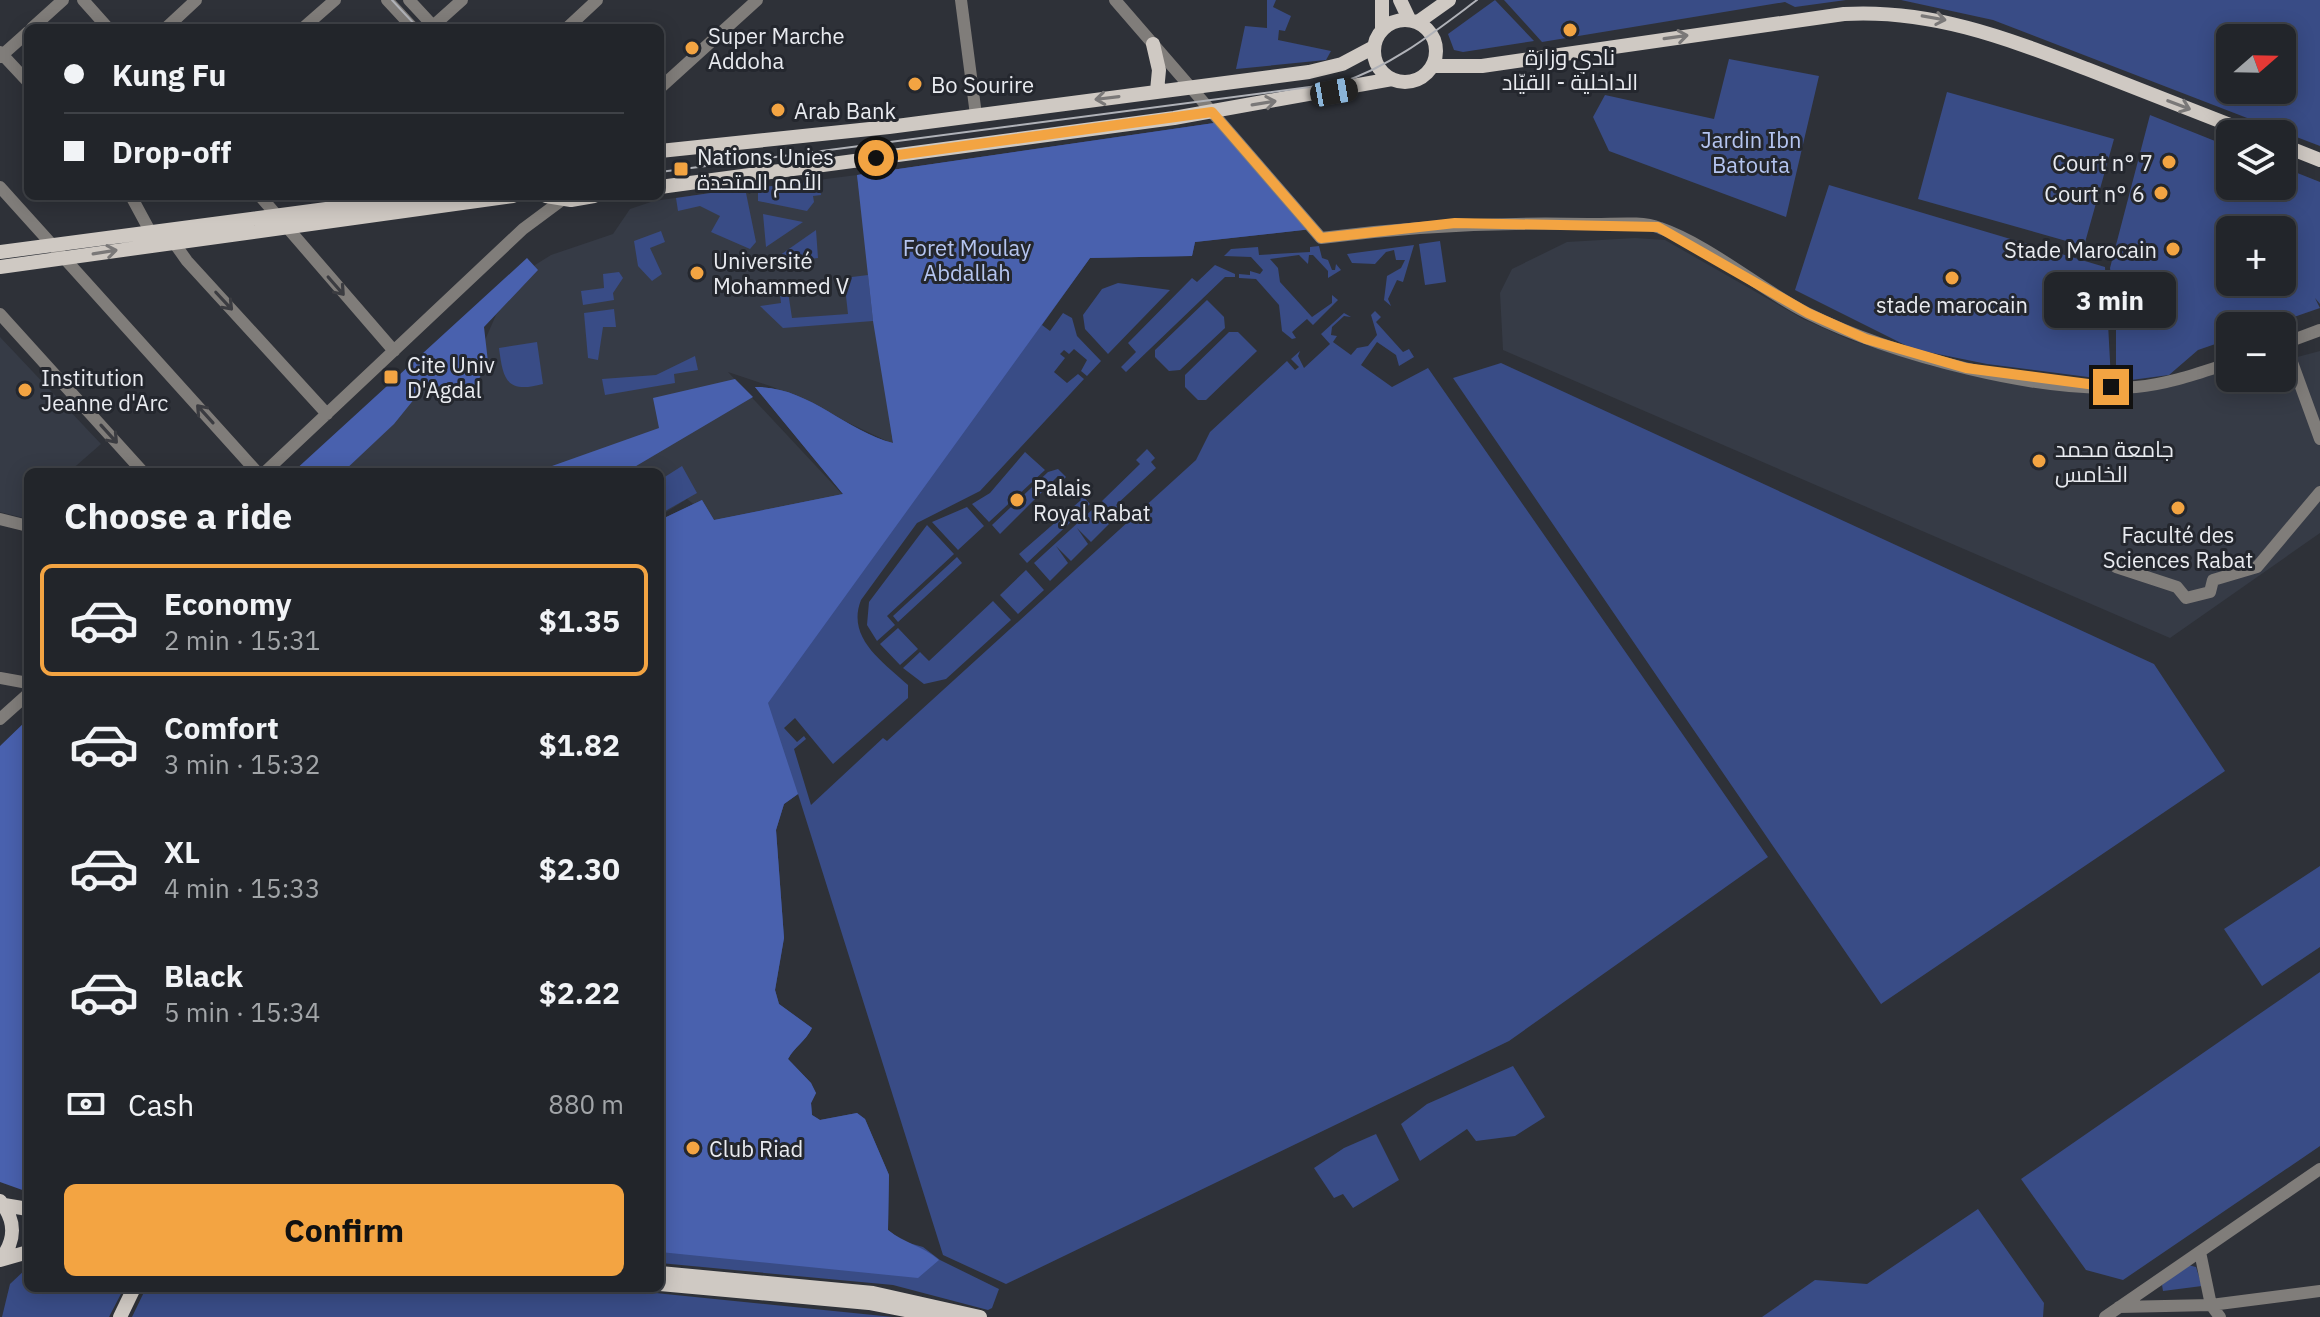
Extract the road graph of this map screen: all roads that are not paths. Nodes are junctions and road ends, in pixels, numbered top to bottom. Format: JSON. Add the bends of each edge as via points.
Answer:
{"nodes":[{"id":1,"x":63,"y":0,"type":"edge"},
{"id":2,"x":83,"y":0,"type":"edge"},
{"id":3,"x":196,"y":0,"type":"edge"},
{"id":4,"x":335,"y":0,"type":"edge"},
{"id":5,"x":387,"y":0,"type":"edge"},
{"id":6,"x":409,"y":0,"type":"edge"},
{"id":7,"x":462,"y":0,"type":"edge"},
{"id":8,"x":597,"y":0,"type":"edge"},
{"id":9,"x":757,"y":0,"type":"edge"},
{"id":10,"x":961,"y":0,"type":"edge"},
{"id":11,"x":1115,"y":0,"type":"edge"},
{"id":12,"x":1382,"y":0,"type":"edge"},
{"id":13,"x":1400,"y":0,"type":"edge"},
{"id":14,"x":1449,"y":0,"type":"edge"},
{"id":15,"x":1414,"y":21,"type":"junction"},
{"id":16,"x":37,"y":24,"type":"edge"},
{"id":17,"x":104,"y":24,"type":"edge"},
{"id":18,"x":170,"y":24,"type":"edge"},
{"id":19,"x":308,"y":24,"type":"edge"},
{"id":20,"x":409,"y":24,"type":"edge"},
{"id":21,"x":431,"y":24,"type":"edge"},
{"id":22,"x":437,"y":24,"type":"edge"},
{"id":23,"x":571,"y":24,"type":"edge"},
{"id":24,"x":1382,"y":29,"type":"junction"},
{"id":25,"x":24,"y":35,"type":"edge"},
{"id":26,"x":1153,"y":44,"type":"junction"},
{"id":27,"x":1374,"y":47,"type":"junction"},
{"id":28,"x":1,"y":55,"type":"edge"},
{"id":29,"x":1432,"y":66,"type":"junction"},
{"id":30,"x":24,"y":78,"type":"edge"},
{"id":31,"x":1392,"y":79,"type":"junction"},
{"id":32,"x":664,"y":84,"type":"edge"},
{"id":33,"x":1190,"y":86,"type":"junction"},
{"id":34,"x":1157,"y":91,"type":"junction"},
{"id":35,"x":1212,"y":112,"type":"junction"},
{"id":36,"x":976,"y":115,"type":"junction"},
{"id":37,"x":2217,"y":120,"type":"edge"},
{"id":38,"x":664,"y":151,"type":"edge"},
{"id":39,"x":2296,"y":151,"type":"edge"},
{"id":40,"x":2320,"y":160,"type":"edge"},
{"id":41,"x":664,"y":186,"type":"edge"},
{"id":42,"x":0,"y":187,"type":"edge"},
{"id":43,"x":133,"y":200,"type":"edge"},
{"id":44,"x":264,"y":200,"type":"edge"},
{"id":45,"x":401,"y":200,"type":"edge"},
{"id":46,"x":476,"y":200,"type":"edge"},
{"id":47,"x":549,"y":200,"type":"edge"},
{"id":48,"x":282,"y":221,"type":"junction"},
{"id":49,"x":151,"y":233,"type":"junction"},
{"id":50,"x":170,"y":236,"type":"junction"},
{"id":51,"x":53,"y":245,"type":"junction"},
{"id":52,"x":0,"y":252,"type":"edge"},
{"id":53,"x":66,"y":258,"type":"junction"},
{"id":54,"x":0,"y":267,"type":"edge"},
{"id":55,"x":0,"y":314,"type":"edge"},
{"id":56,"x":2320,"y":330,"type":"edge"},
{"id":57,"x":2296,"y":339,"type":"edge"},
{"id":58,"x":394,"y":351,"type":"junction"},
{"id":59,"x":2216,"y":367,"type":"edge"},
{"id":60,"x":2296,"y":377,"type":"edge"},
{"id":61,"x":327,"y":414,"type":"junction"},
{"id":62,"x":2320,"y":439,"type":"edge"},
{"id":63,"x":139,"y":468,"type":"edge"},
{"id":64,"x":253,"y":468,"type":"edge"},
{"id":65,"x":269,"y":468,"type":"edge"},
{"id":66,"x":2320,"y":492,"type":"edge"},
{"id":67,"x":0,"y":519,"type":"edge"},
{"id":68,"x":24,"y":525,"type":"edge"},
{"id":69,"x":2116,"y":567,"type":"dead end"},
{"id":70,"x":0,"y":678,"type":"edge"},
{"id":71,"x":24,"y":682,"type":"edge"},
{"id":72,"x":24,"y":698,"type":"edge"},
{"id":73,"x":0,"y":719,"type":"edge"},
{"id":74,"x":2320,"y":1169,"type":"edge"},
{"id":75,"x":2,"y":1203,"type":"edge"},
{"id":76,"x":24,"y":1208,"type":"edge"},
{"id":77,"x":2200,"y":1252,"type":"junction"},
{"id":78,"x":24,"y":1253,"type":"edge"},
{"id":79,"x":0,"y":1260,"type":"edge"},
{"id":80,"x":664,"y":1273,"type":"edge"},
{"id":81,"x":664,"y":1284,"type":"edge"},
{"id":82,"x":2320,"y":1291,"type":"edge"},
{"id":83,"x":132,"y":1292,"type":"edge"},
{"id":84,"x":2211,"y":1305,"type":"junction"},
{"id":85,"x":2119,"y":1307,"type":"junction"},
{"id":86,"x":120,"y":1317,"type":"edge"},
{"id":87,"x":942,"y":1317,"type":"edge"},
{"id":88,"x":980,"y":1317,"type":"edge"},
{"id":89,"x":2105,"y":1317,"type":"edge"},
{"id":90,"x":2220,"y":1317,"type":"edge"}],
"edges":[{"from":1,"to":16,"type":"street"},
{"from":2,"to":17,"type":"street"},
{"from":3,"to":18,"type":"street"},
{"from":4,"to":19,"type":"street"},
{"from":5,"to":20,"type":"street"},
{"from":6,"to":21,"type":"street"},
{"from":7,"to":22,"type":"street"},
{"from":8,"to":23,"type":"street"},
{"from":9,"to":32,"type":"street"},
{"from":10,"to":36,"type":"street"},
{"from":11,"to":26,"type":"street"},
{"from":12,"to":24,"type":"main road"},
{"from":13,"to":15,"type":"main road"},
{"from":14,"to":15,"type":"main road"},
{"from":15,"to":24,"type":"main road","via":[[1392,22]]},
{"from":15,"to":29,"type":"main road","via":[[1435,41]]},
{"from":24,"to":27,"type":"main road"},
{"from":25,"to":28,"type":"street"},
{"from":26,"to":33,"type":"street"},
{"from":26,"to":34,"type":"main road"},
{"from":27,"to":31,"type":"main road","via":[[1379,69]]},
{"from":27,"to":33,"type":"main road","via":[[1322,70]]},
{"from":28,"to":30,"type":"street"},
{"from":29,"to":31,"type":"main road","via":[[1411,82]]},
{"from":29,"to":37,"type":"main road","one_way":true,"via":[[1482,66],[1844,14],[1893,13],[2007,38]]},
{"from":35,"to":31,"type":"main road","one_way":true},
{"from":33,"to":34,"type":"main road"},
{"from":33,"to":35,"type":"street"},
{"from":34,"to":36,"type":"main road","one_way":true},
{"from":35,"to":41,"type":"main road"},
{"from":35,"to":59,"type":"street","via":[[1321,238],[1455,223],[1651,226],[1681,238],[1810,314],[1866,339],[1966,368],[2070,384],[2135,387]]},
{"from":36,"to":38,"type":"main road"},
{"from":39,"to":40,"type":"main road"},
{"from":42,"to":51,"type":"street"},
{"from":43,"to":49,"type":"street"},
{"from":44,"to":48,"type":"street"},
{"from":45,"to":48,"type":"main road"},
{"from":46,"to":48,"type":"main road"},
{"from":47,"to":58,"type":"street"},
{"from":48,"to":50,"type":"main road"},
{"from":48,"to":58,"type":"street","one_way":true},
{"from":49,"to":50,"type":"main road"},
{"from":49,"to":51,"type":"main road"},
{"from":53,"to":50,"type":"main road","one_way":true},
{"from":50,"to":61,"type":"street","one_way":true},
{"from":51,"to":52,"type":"main road"},
{"from":51,"to":53,"type":"street"},
{"from":53,"to":54,"type":"main road"},
{"from":64,"to":53,"type":"street","one_way":true},
{"from":55,"to":63,"type":"street","one_way":true},
{"from":56,"to":57,"type":"street"},
{"from":58,"to":61,"type":"street"},
{"from":60,"to":62,"type":"street"},
{"from":61,"to":65,"type":"street"},
{"from":66,"to":69,"type":"street","via":[[2259,566],[2213,580],[2210,592],[2186,598],[2177,587]]},
{"from":67,"to":68,"type":"street"},
{"from":70,"to":71,"type":"street"},
{"from":72,"to":73,"type":"street"},
{"from":74,"to":77,"type":"street"},
{"from":75,"to":76,"type":"main road"},
{"from":75,"to":79,"type":"main road","via":[[13,1234]]},
{"from":77,"to":84,"type":"street"},
{"from":77,"to":85,"type":"street"},
{"from":78,"to":79,"type":"main road"},
{"from":80,"to":88,"type":"main road","via":[[873,1293]]},
{"from":81,"to":87,"type":"main road","via":[[869,1303]]},
{"from":82,"to":84,"type":"street"},
{"from":83,"to":86,"type":"main road"},
{"from":84,"to":85,"type":"street"},
{"from":84,"to":90,"type":"street"},
{"from":85,"to":89,"type":"street"}]}
